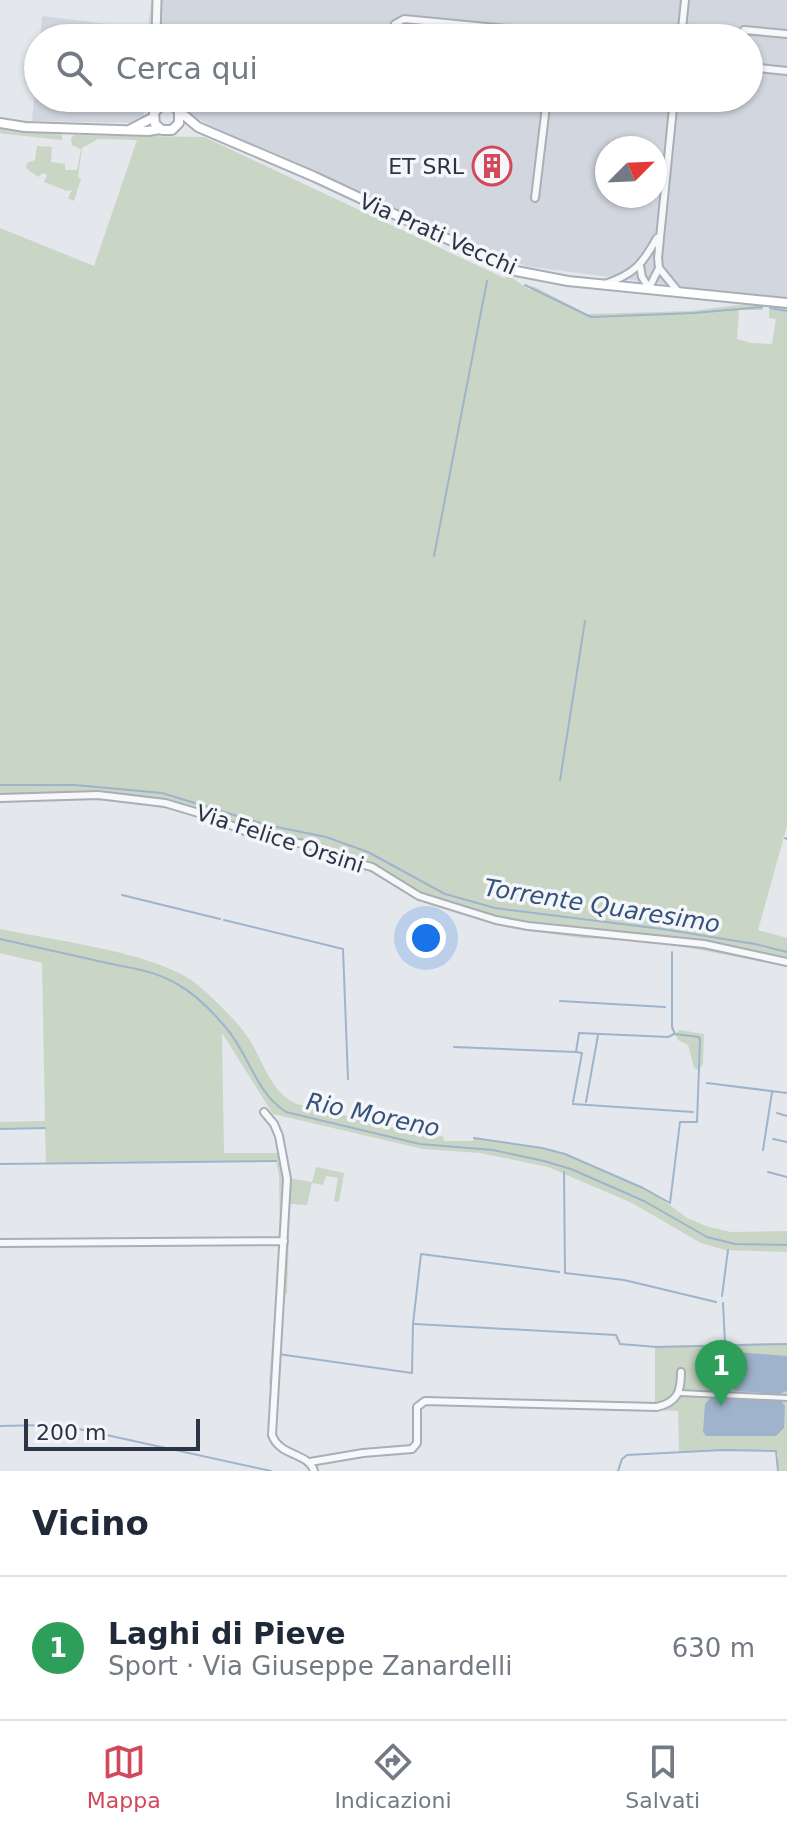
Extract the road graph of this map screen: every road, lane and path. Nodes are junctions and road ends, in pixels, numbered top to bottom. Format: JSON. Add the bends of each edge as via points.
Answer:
{"nodes":[{"id":1,"x":157,"y":0,"type":"edge"},
{"id":2,"x":685,"y":0,"type":"edge"},
{"id":3,"x":156,"y":24,"type":"edge"},
{"id":4,"x":395,"y":24,"type":"dead end"},
{"id":5,"x":451,"y":24,"type":"edge"},
{"id":6,"x":682,"y":24,"type":"edge"},
{"id":7,"x":763,"y":31,"type":"edge"},
{"id":8,"x":787,"y":32,"type":"edge"},
{"id":9,"x":763,"y":68,"type":"edge"},
{"id":10,"x":787,"y":71,"type":"edge"},
{"id":11,"x":156,"y":112,"type":"edge"},
{"id":12,"x":179,"y":112,"type":"joint"},
{"id":13,"x":545,"y":112,"type":"edge"},
{"id":14,"x":672,"y":112,"type":"edge"},
{"id":15,"x":154,"y":115,"type":"junction"},
{"id":16,"x":0,"y":123,"type":"edge"},
{"id":17,"x":176,"y":127,"type":"junction"},
{"id":18,"x":198,"y":127,"type":"junction"},
{"id":19,"x":160,"y":129,"type":"junction"},
{"id":20,"x":130,"y":130,"type":"junction"},
{"id":21,"x":535,"y":198,"type":"dead end"},
{"id":22,"x":658,"y":235,"type":"junction"},
{"id":23,"x":640,"y":266,"type":"junction"},
{"id":24,"x":659,"y":268,"type":"junction"},
{"id":25,"x":604,"y":284,"type":"junction"},
{"id":26,"x":649,"y":288,"type":"junction"},
{"id":27,"x":677,"y":290,"type":"junction"},
{"id":28,"x":787,"y":303,"type":"edge"},
{"id":29,"x":0,"y":798,"type":"edge"},
{"id":30,"x":787,"y":962,"type":"edge"},
{"id":31,"x":264,"y":1112,"type":"dead end"},
{"id":32,"x":284,"y":1241,"type":"junction"},
{"id":33,"x":0,"y":1243,"type":"edge"},
{"id":34,"x":681,"y":1372,"type":"dead end"},
{"id":35,"x":680,"y":1393,"type":"junction"},
{"id":36,"x":787,"y":1398,"type":"edge"},
{"id":37,"x":310,"y":1462,"type":"junction"},
{"id":38,"x":314,"y":1471,"type":"edge"}],
"edges":[{"from":1,"to":3,"type":"street"},
{"from":2,"to":6,"type":"street"},
{"from":4,"to":5,"type":"street","via":[[404,19]]},
{"from":7,"to":8,"type":"street"},
{"from":9,"to":10,"type":"street"},
{"from":11,"to":15,"type":"main road","name":"Via Prati Vecchi"},
{"from":12,"to":17,"type":"main road"},
{"from":12,"to":18,"type":"main road","name":"Via Prati Vecchi"},
{"from":13,"to":21,"type":"street"},
{"from":14,"to":22,"type":"street"},
{"from":15,"to":19,"type":"main road"},
{"from":15,"to":20,"type":"main road","name":"Via Prati Vecchi"},
{"from":16,"to":20,"type":"main road","name":"Via Prati Vecchi"},
{"from":17,"to":18,"type":"main road","name":"Via Prati Vecchi"},
{"from":17,"to":19,"type":"main road","name":"Via Prati Vecchi"},
{"from":18,"to":25,"type":"main road","name":"Via Prati Vecchi","via":[[502,266],[543,278]]},
{"from":19,"to":20,"type":"main road","name":"Via Prati Vecchi"},
{"from":22,"to":23,"type":"street"},
{"from":22,"to":24,"type":"street"},
{"from":23,"to":25,"type":"street"},
{"from":23,"to":26,"type":"street"},
{"from":24,"to":26,"type":"street"},
{"from":24,"to":27,"type":"street"},
{"from":25,"to":26,"type":"main road","name":"Via Prati Vecchi"},
{"from":26,"to":27,"type":"main road","name":"Via Prati Vecchi"},
{"from":27,"to":28,"type":"main road","name":"Via Prati Vecchi"},
{"from":29,"to":30,"type":"street","name":"Via Felice Orsini","via":[[98,795],[165,803],[249,833],[318,847],[385,874],[419,896],[487,918],[704,944]]},
{"from":31,"to":32,"type":"street","via":[[285,1157]]},
{"from":32,"to":33,"type":"street"},
{"from":32,"to":37,"type":"street","via":[[272,1435],[284,1451]]},
{"from":34,"to":35,"type":"street"},
{"from":35,"to":36,"type":"street"},
{"from":35,"to":37,"type":"street","via":[[657,1407],[425,1401],[417,1407],[417,1443],[412,1449]]},
{"from":37,"to":38,"type":"street"}]}
